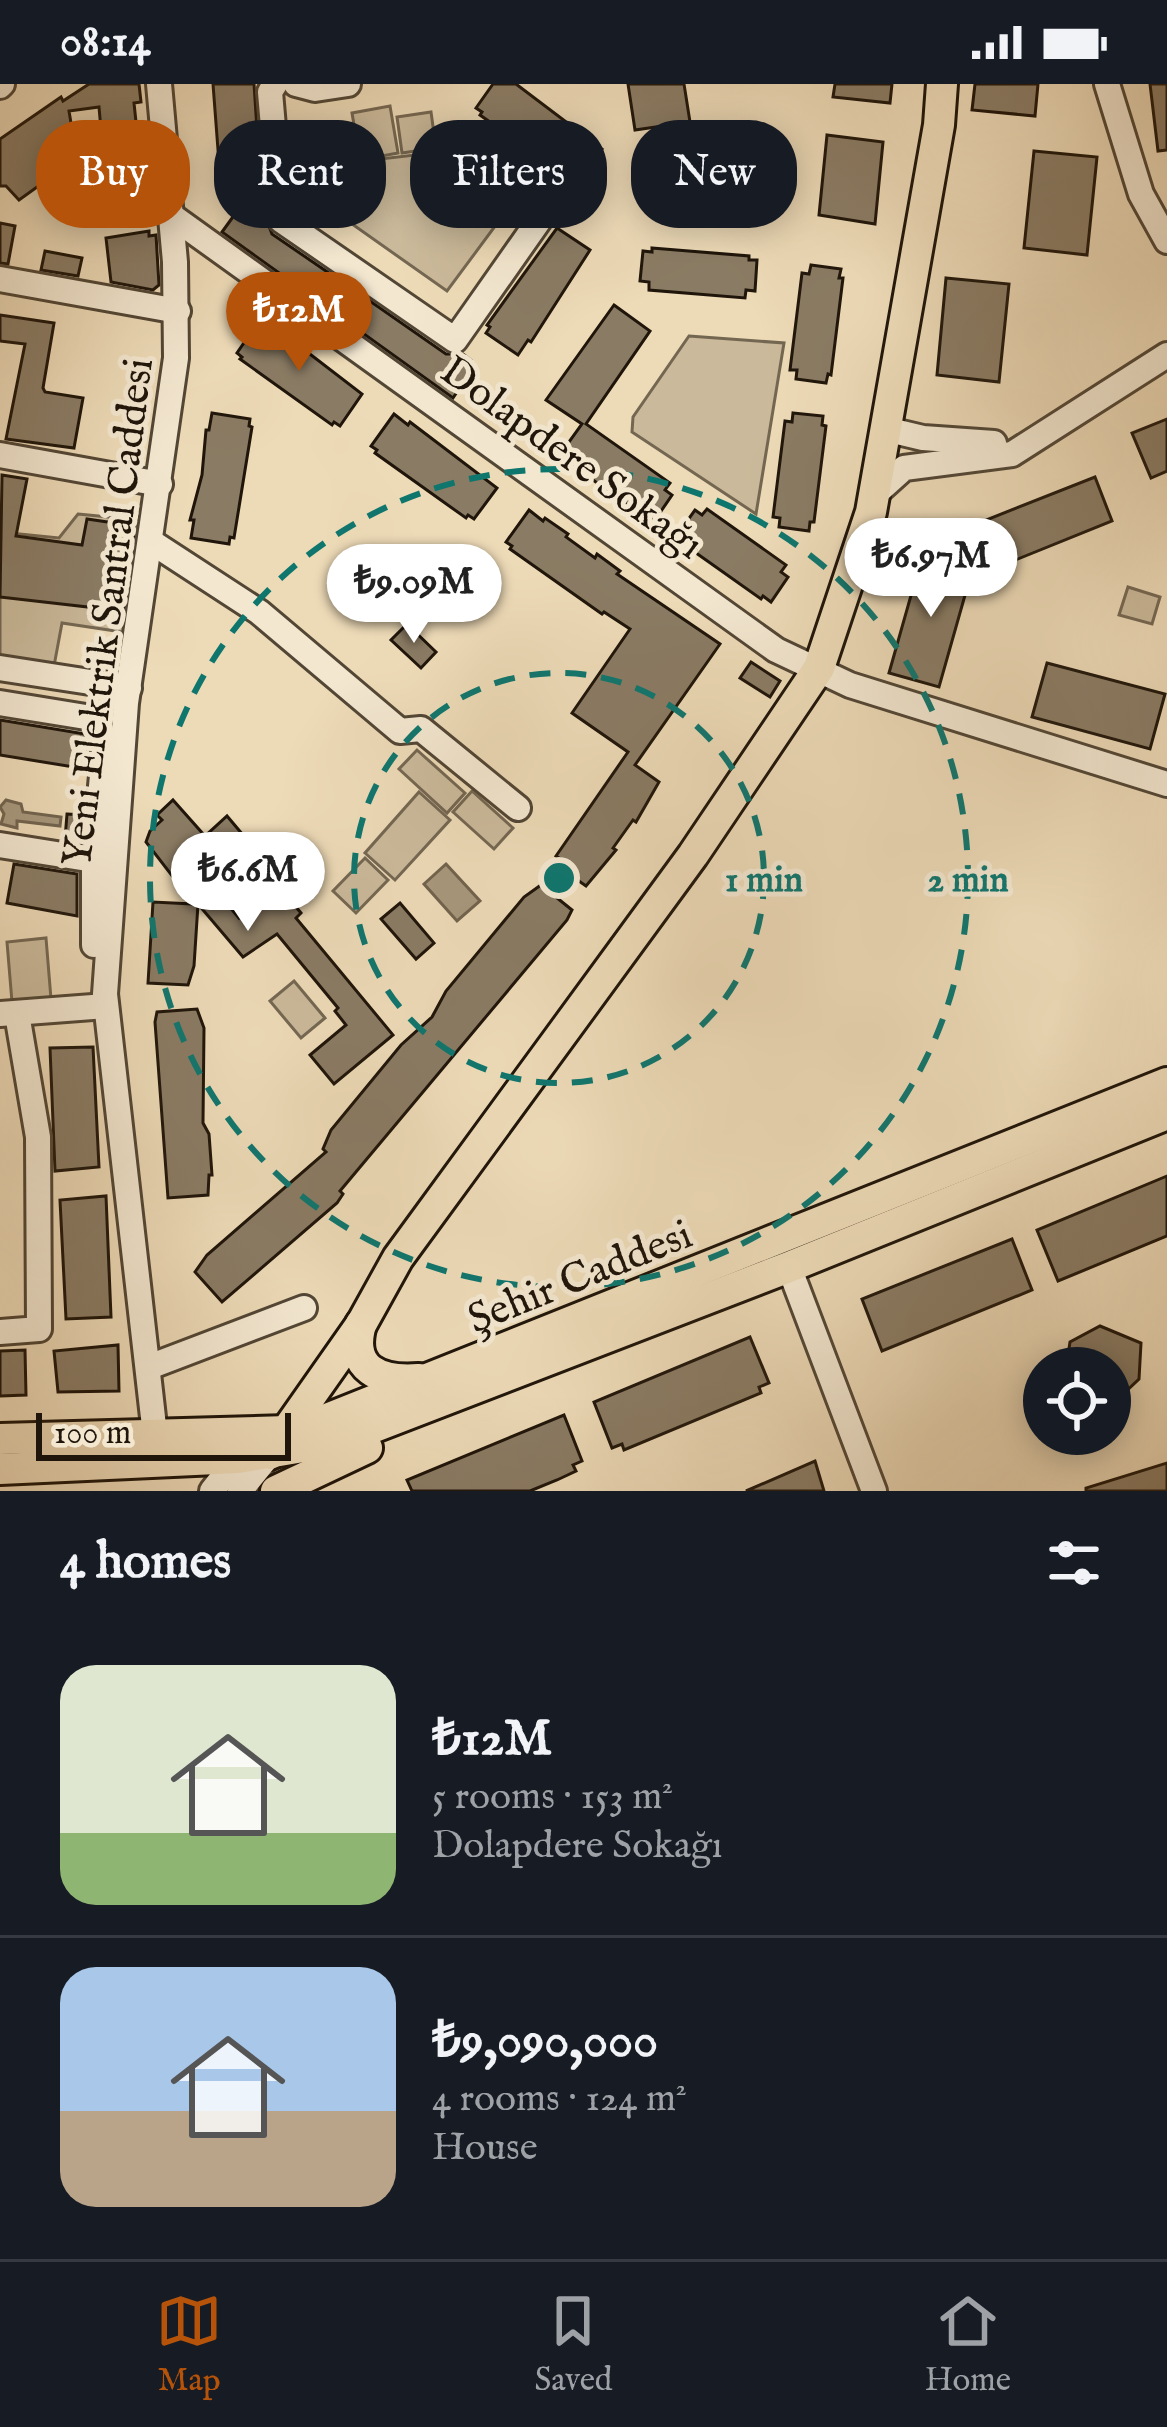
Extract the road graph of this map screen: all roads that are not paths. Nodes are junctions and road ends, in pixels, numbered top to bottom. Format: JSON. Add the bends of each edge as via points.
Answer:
{"nodes":[{"id":1,"x":159,"y":84,"type":"edge"},
{"id":2,"x":275,"y":84,"type":"edge"},
{"id":3,"x":296,"y":84,"type":"edge"},
{"id":4,"x":348,"y":84,"type":"edge"},
{"id":5,"x":942,"y":84,"type":"edge"},
{"id":6,"x":1107,"y":84,"type":"edge"},
{"id":7,"x":162,"y":120,"type":"edge"},
{"id":8,"x":170,"y":228,"type":"edge"},
{"id":9,"x":188,"y":228,"type":"edge"},
{"id":10,"x":534,"y":228,"type":"edge"},
{"id":11,"x":1167,"y":241,"type":"edge"},
{"id":12,"x":0,"y":279,"type":"edge"},
{"id":13,"x":178,"y":310,"type":"junction"},
{"id":14,"x":1167,"y":334,"type":"edge"},
{"id":15,"x":1167,"y":355,"type":"edge"},
{"id":16,"x":885,"y":429,"type":"junction"},
{"id":17,"x":0,"y":455,"type":"edge"},
{"id":18,"x":160,"y":484,"type":"junction"},
{"id":19,"x":874,"y":495,"type":"junction"},
{"id":20,"x":150,"y":541,"type":"junction"},
{"id":21,"x":0,"y":668,"type":"edge"},
{"id":22,"x":819,"y":668,"type":"junction"},
{"id":23,"x":128,"y":688,"type":"junction"},
{"id":24,"x":0,"y":703,"type":"edge"},
{"id":25,"x":1167,"y":784,"type":"edge"},
{"id":26,"x":518,"y":808,"type":"dead end"},
{"id":27,"x":0,"y":845,"type":"edge"},
{"id":28,"x":94,"y":860,"type":"junction"},
{"id":29,"x":100,"y":1006,"type":"junction"},
{"id":30,"x":9,"y":1014,"type":"edge"},
{"id":31,"x":1167,"y":1083,"type":"edge"},
{"id":32,"x":1167,"y":1114,"type":"edge"},
{"id":33,"x":398,"y":1258,"type":"junction"},
{"id":34,"x":789,"y":1267,"type":"junction"},
{"id":35,"x":304,"y":1308,"type":"dead end"},
{"id":36,"x":362,"y":1323,"type":"junction"},
{"id":37,"x":0,"y":1331,"type":"edge"},
{"id":38,"x":148,"y":1367,"type":"junction"},
{"id":39,"x":438,"y":1391,"type":"junction"},
{"id":40,"x":154,"y":1435,"type":"junction"},
{"id":41,"x":0,"y":1439,"type":"edge"},
{"id":42,"x":272,"y":1439,"type":"junction"},
{"id":43,"x":238,"y":1458,"type":"junction"},
{"id":44,"x":0,"y":1473,"type":"edge"},
{"id":45,"x":32,"y":1491,"type":"edge"},
{"id":46,"x":212,"y":1491,"type":"edge"},
{"id":47,"x":240,"y":1491,"type":"edge"},
{"id":48,"x":276,"y":1491,"type":"edge"},
{"id":49,"x":874,"y":1491,"type":"edge"}],
"edges":[{"from":1,"to":7,"type":"street","name":"Yeni Elektrik Santral Caddesi"},
{"from":2,"to":10,"type":"street","via":[[281,220],[455,340]]},
{"from":3,"to":4,"type":"street"},
{"from":5,"to":16,"type":"main road"},
{"from":6,"to":11,"type":"street","via":[[1141,194]]},
{"from":8,"to":13,"type":"street","name":"Yeni Elektrik Santral Caddesi"},
{"from":9,"to":22,"type":"street","name":"Dolapdere Sokağı","via":[[776,650]]},
{"from":12,"to":13,"type":"street"},
{"from":13,"to":18,"type":"street","name":"Yeni Elektrik Santral Caddesi"},
{"from":14,"to":16,"type":"street","via":[[1015,439],[986,445]]},
{"from":15,"to":19,"type":"street","via":[[1012,454],[904,468]]},
{"from":16,"to":19,"type":"main road"},
{"from":17,"to":18,"type":"street"},
{"from":18,"to":20,"type":"street","name":"Yeni Elektrik Santral Caddesi"},
{"from":19,"to":22,"type":"main road"},
{"from":20,"to":23,"type":"street","name":"Yeni Elektrik Santral Caddesi"},
{"from":20,"to":26,"type":"street","via":[[259,612],[400,731],[421,730]]},
{"from":21,"to":23,"type":"street"},
{"from":22,"to":25,"type":"street","name":"Dolapdere Sokağı","via":[[850,686]]},
{"from":22,"to":33,"type":"main road","via":[[693,855]]},
{"from":23,"to":29,"type":"street","name":"Yeni Elektrik Santral Caddesi"},
{"from":24,"to":28,"type":"street","via":[[98,719],[105,745]]},
{"from":27,"to":28,"type":"street"},
{"from":28,"to":29,"type":"street"},
{"from":29,"to":30,"type":"street"},
{"from":29,"to":38,"type":"street","name":"Yeni Elektrik Santral Caddesi"},
{"from":30,"to":37,"type":"street","via":[[38,1136],[38,1329]]},
{"from":31,"to":39,"type":"main road","name":"Şehir Caddesi"},
{"from":32,"to":34,"type":"main road","name":"Şehir Caddesi"},
{"from":33,"to":36,"type":"main road"},
{"from":33,"to":42,"type":"main road","via":[[357,1300]]},
{"from":34,"to":39,"type":"main road","name":"Şehir Caddesi"},
{"from":34,"to":49,"type":"street"},
{"from":35,"to":38,"type":"street"},
{"from":36,"to":39,"type":"main road","via":[[360,1356],[380,1377]]},
{"from":36,"to":42,"type":"main road"},
{"from":38,"to":40,"type":"street","name":"Yeni Elektrik Santral Caddesi"},
{"from":39,"to":42,"type":"main road","name":"Şehir Caddesi"},
{"from":39,"to":48,"type":"main road","via":[[386,1439]]},
{"from":40,"to":41,"type":"main road","name":"Şehir Caddesi"},
{"from":40,"to":42,"type":"main road","name":"Şehir Caddesi"},
{"from":42,"to":43,"type":"main road"},
{"from":42,"to":47,"type":"street"},
{"from":43,"to":44,"type":"main road"},
{"from":43,"to":46,"type":"street"},
{"from":44,"to":45,"type":"main road"}]}
